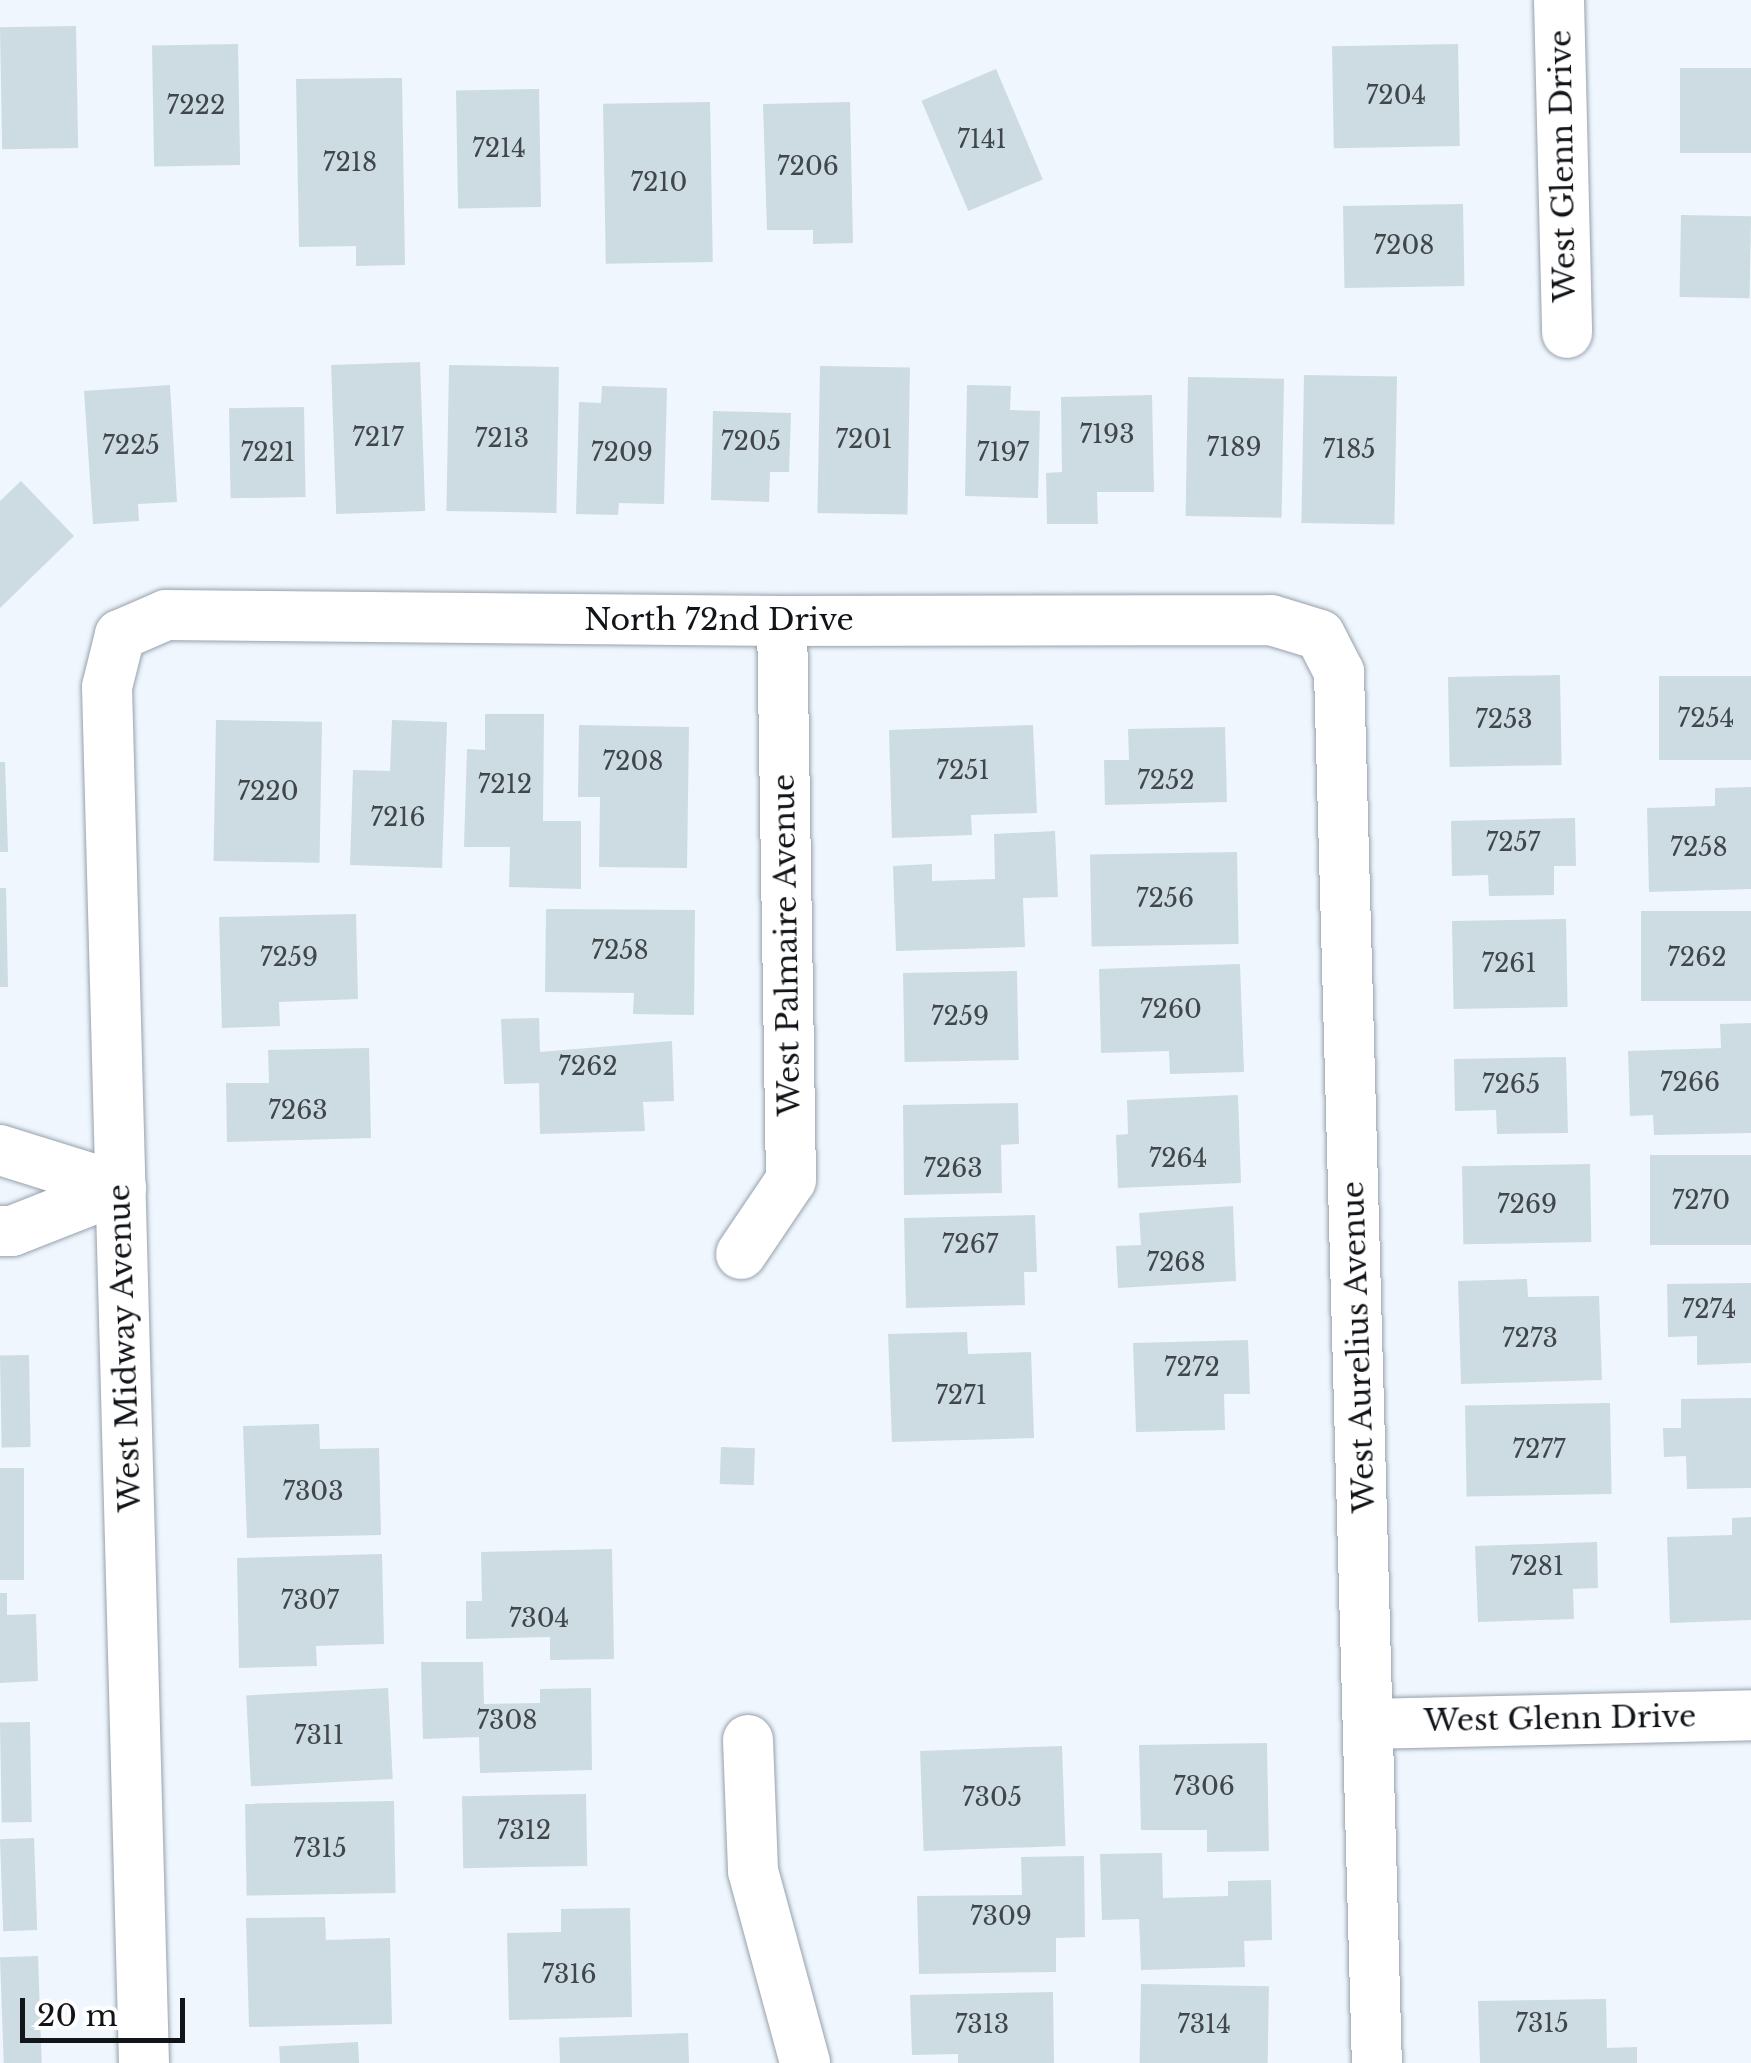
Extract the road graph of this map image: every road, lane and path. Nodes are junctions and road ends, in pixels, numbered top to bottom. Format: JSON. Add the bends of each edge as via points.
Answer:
{"nodes":[{"id":1,"x":1559,"y":0,"type":"edge"},
{"id":2,"x":1568,"y":333,"type":"dead end"},
{"id":3,"x":782,"y":622,"type":"junction"},
{"id":4,"x":120,"y":635,"type":"joint"},
{"id":5,"x":1320,"y":635,"type":"joint"},
{"id":6,"x":0,"y":1150,"type":"edge"},
{"id":7,"x":121,"y":1188,"type":"junction"},
{"id":8,"x":0,"y":1231,"type":"edge"},
{"id":9,"x":741,"y":1254,"type":"dead end"},
{"id":10,"x":1751,"y":1715,"type":"edge"},
{"id":11,"x":1370,"y":1724,"type":"junction"},
{"id":12,"x":748,"y":1740,"type":"dead end"},
{"id":13,"x":144,"y":2063,"type":"edge"},
{"id":14,"x":805,"y":2063,"type":"edge"},
{"id":15,"x":1377,"y":2063,"type":"edge"}],
"edges":[{"from":1,"to":2,"type":"street","name":"West Glenn Drive"},
{"from":3,"to":4,"type":"street","name":"North 72nd Drive","via":[[166,615]]},
{"from":3,"to":5,"type":"street","name":"North 72nd Drive","via":[[1271,620]]},
{"from":3,"to":9,"type":"street","name":"West Palmaire Avenue","via":[[791,1180]]},
{"from":4,"to":7,"type":"street","name":"West Midway Avenue","via":[[107,687]]},
{"from":5,"to":11,"type":"street","name":"West Aurelius Avenue","via":[[1339,672]]},
{"from":6,"to":7,"type":"street"},
{"from":7,"to":8,"type":"street"},
{"from":7,"to":13,"type":"street","name":"West Midway Avenue"},
{"from":10,"to":11,"type":"street","name":"West Glenn Drive"},
{"from":11,"to":15,"type":"street","name":"West Aurelius Avenue"},
{"from":12,"to":14,"type":"street","via":[[753,1871]]}]}
